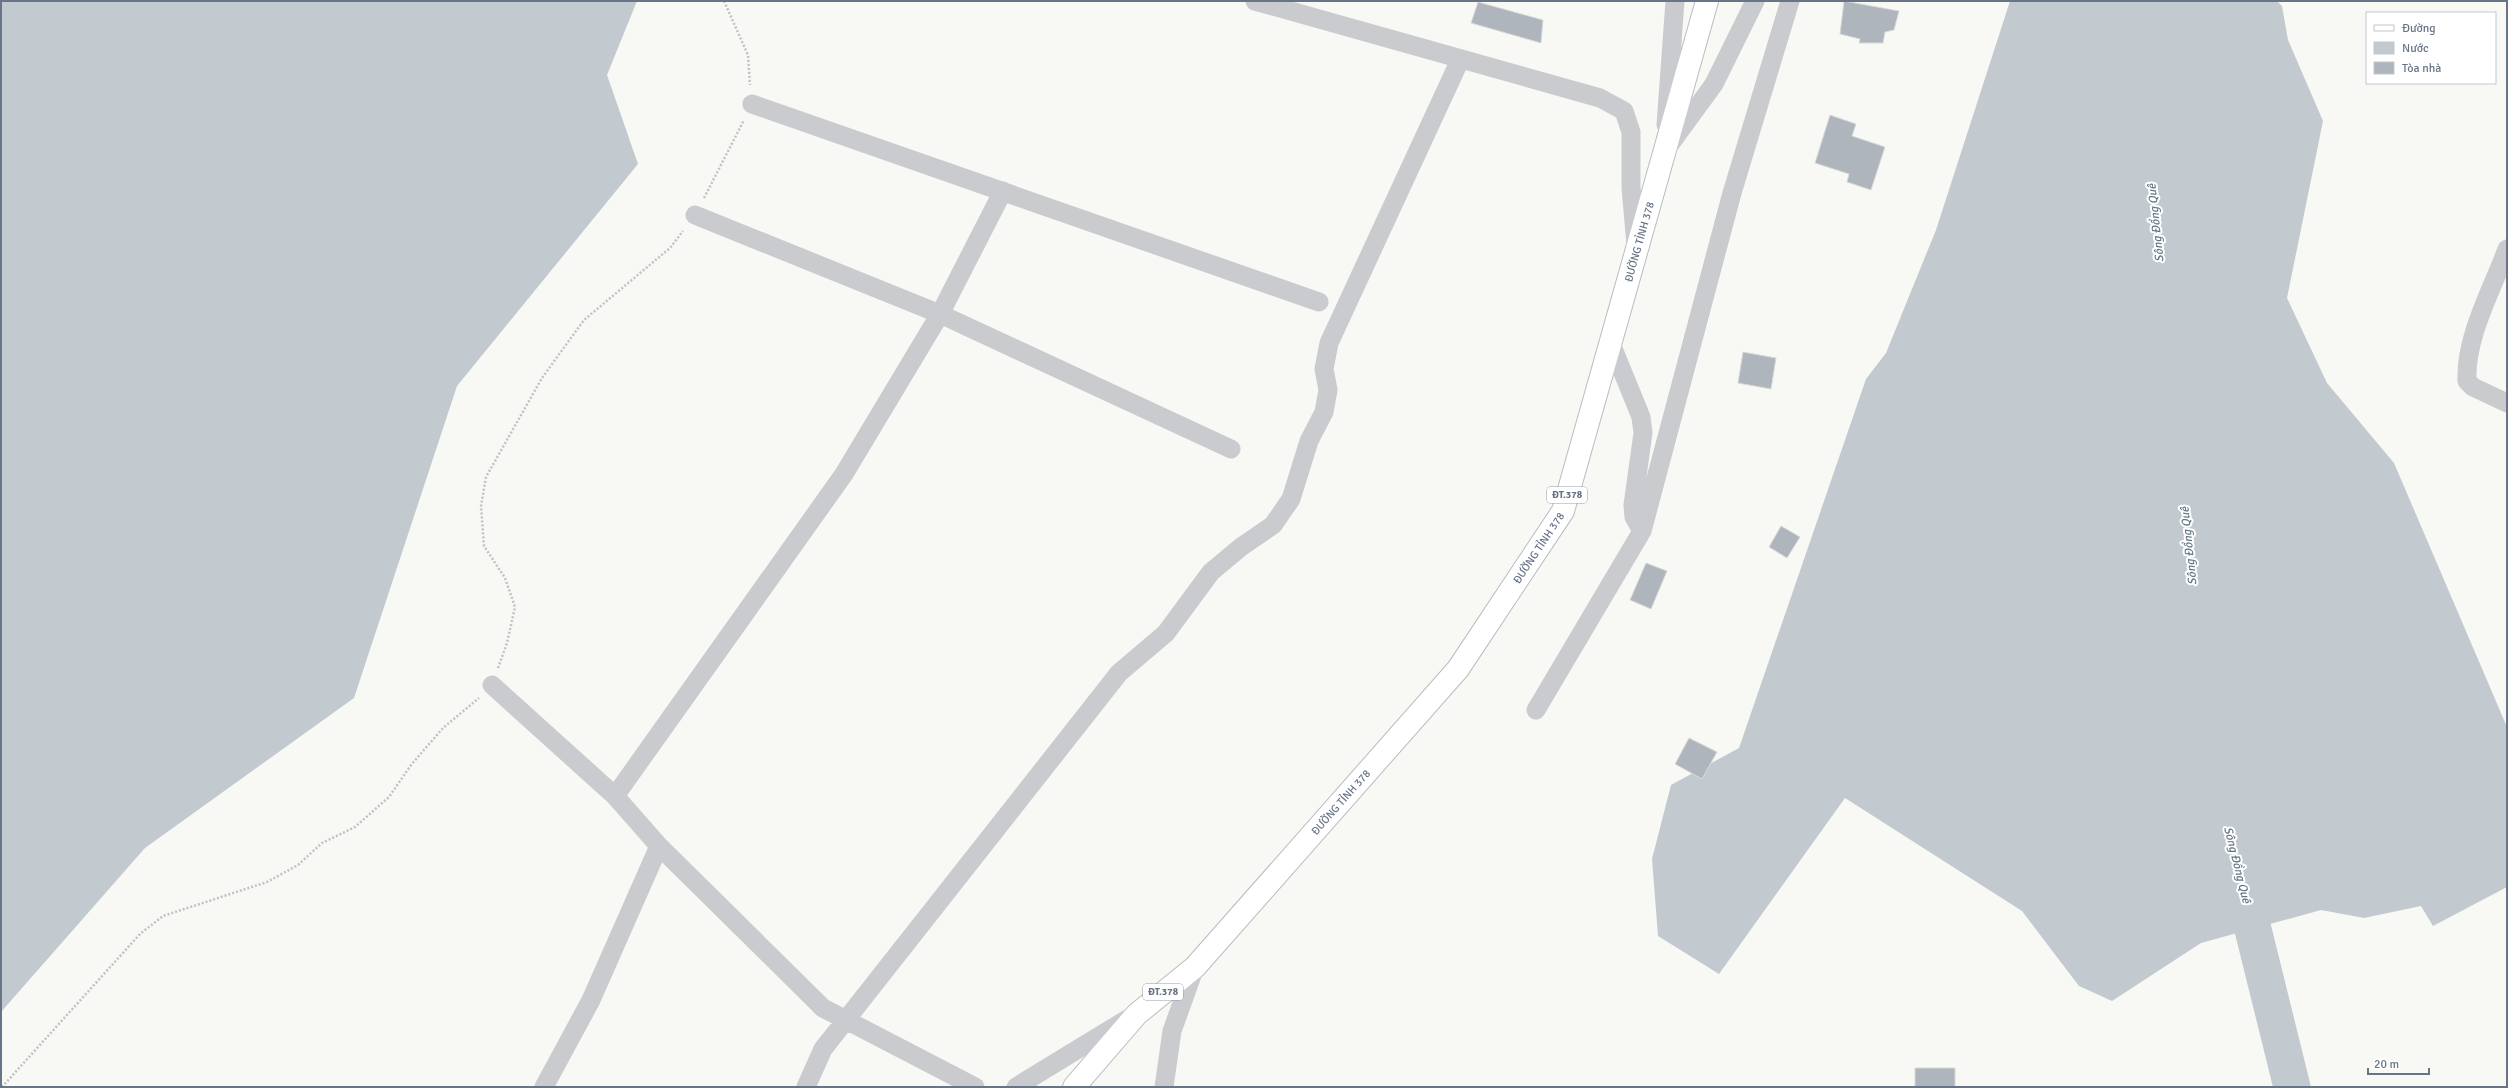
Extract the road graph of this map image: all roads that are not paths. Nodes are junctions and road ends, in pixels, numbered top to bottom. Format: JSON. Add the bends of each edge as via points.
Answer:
{"nodes":[{"id":1,"x":1255,"y":1,"type":"edge"},
{"id":2,"x":1675,"y":1,"type":"edge"},
{"id":3,"x":1707,"y":1,"type":"edge"},
{"id":4,"x":1755,"y":1,"type":"edge"},
{"id":5,"x":1790,"y":1,"type":"edge"},
{"id":6,"x":1460,"y":60,"type":"junction"},
{"id":7,"x":752,"y":104,"type":"road end"},
{"id":8,"x":1664,"y":152,"type":"junction"},
{"id":9,"x":1003,"y":191,"type":"junction"},
{"id":10,"x":694,"y":215,"type":"road end"},
{"id":11,"x":2507,"y":249,"type":"edge"},
{"id":12,"x":1636,"y":250,"type":"junction"},
{"id":13,"x":1319,"y":302,"type":"dead end"},
{"id":14,"x":940,"y":314,"type":"junction"},
{"id":15,"x":1610,"y":341,"type":"junction"},
{"id":16,"x":2507,"y":403,"type":"edge"},
{"id":17,"x":1231,"y":449,"type":"dead end"},
{"id":18,"x":1642,"y":532,"type":"junction"},
{"id":19,"x":492,"y":685,"type":"road end"},
{"id":20,"x":1536,"y":710,"type":"dead end"},
{"id":21,"x":615,"y":796,"type":"junction"},
{"id":22,"x":659,"y":846,"type":"junction"},
{"id":23,"x":1195,"y":967,"type":"junction"},
{"id":24,"x":1136,"y":1014,"type":"junction"},
{"id":25,"x":846,"y":1019,"type":"junction"},
{"id":26,"x":544,"y":1087,"type":"edge"},
{"id":27,"x":806,"y":1087,"type":"edge"},
{"id":28,"x":975,"y":1087,"type":"edge"},
{"id":29,"x":1016,"y":1087,"type":"edge"},
{"id":30,"x":1074,"y":1087,"type":"edge"},
{"id":31,"x":1164,"y":1087,"type":"edge"}],
"edges":[{"from":1,"to":6,"type":"street"},
{"from":2,"to":8,"type":"street"},
{"from":3,"to":8,"type":"main road","name":"ĐƯỜNG TỈNH 378","number":"ĐT.378"},
{"from":4,"to":8,"type":"street","via":[[1714,84]]},
{"from":5,"to":18,"type":"street","via":[[1732,192]]},
{"from":6,"to":12,"type":"street","via":[[1600,98],[1624,111],[1631,132],[1631,188]]},
{"from":6,"to":25,"type":"street","via":[[1329,343],[1324,369],[1328,390],[1324,412],[1308,442],[1291,499],[1273,525],[1240,547],[1211,572],[1166,633],[1119,673]]},
{"from":7,"to":9,"type":"street"},
{"from":8,"to":12,"type":"main road","name":"ĐƯỜNG TỈNH 378","number":"ĐT.378"},
{"from":9,"to":13,"type":"street"},
{"from":9,"to":14,"type":"street"},
{"from":10,"to":14,"type":"street"},
{"from":11,"to":16,"type":"street","via":[[2474,334],[2467,381],[2473,388]]},
{"from":12,"to":15,"type":"main road","name":"ĐƯỜNG TỈNH 378","number":"ĐT.378"},
{"from":14,"to":17,"type":"street"},
{"from":14,"to":21,"type":"street","via":[[844,474]]},
{"from":15,"to":18,"type":"street","via":[[1641,417],[1643,433],[1633,505],[1634,517]]},
{"from":15,"to":23,"type":"main road","name":"ĐƯỜNG TỈNH 378","number":"ĐT.378","via":[[1563,511],[1458,669]]},
{"from":18,"to":20,"type":"street"},
{"from":19,"to":21,"type":"street"},
{"from":21,"to":22,"type":"street"},
{"from":22,"to":25,"type":"street","via":[[823,1008]]},
{"from":22,"to":26,"type":"street","via":[[591,1000]]},
{"from":23,"to":24,"type":"main road","number":"ĐT.378"},
{"from":23,"to":31,"type":"street","via":[[1172,1031]]},
{"from":24,"to":29,"type":"street"},
{"from":24,"to":30,"type":"main road","number":"ĐT.378"},
{"from":25,"to":27,"type":"street","via":[[822,1049]]},
{"from":25,"to":28,"type":"street"}]}
